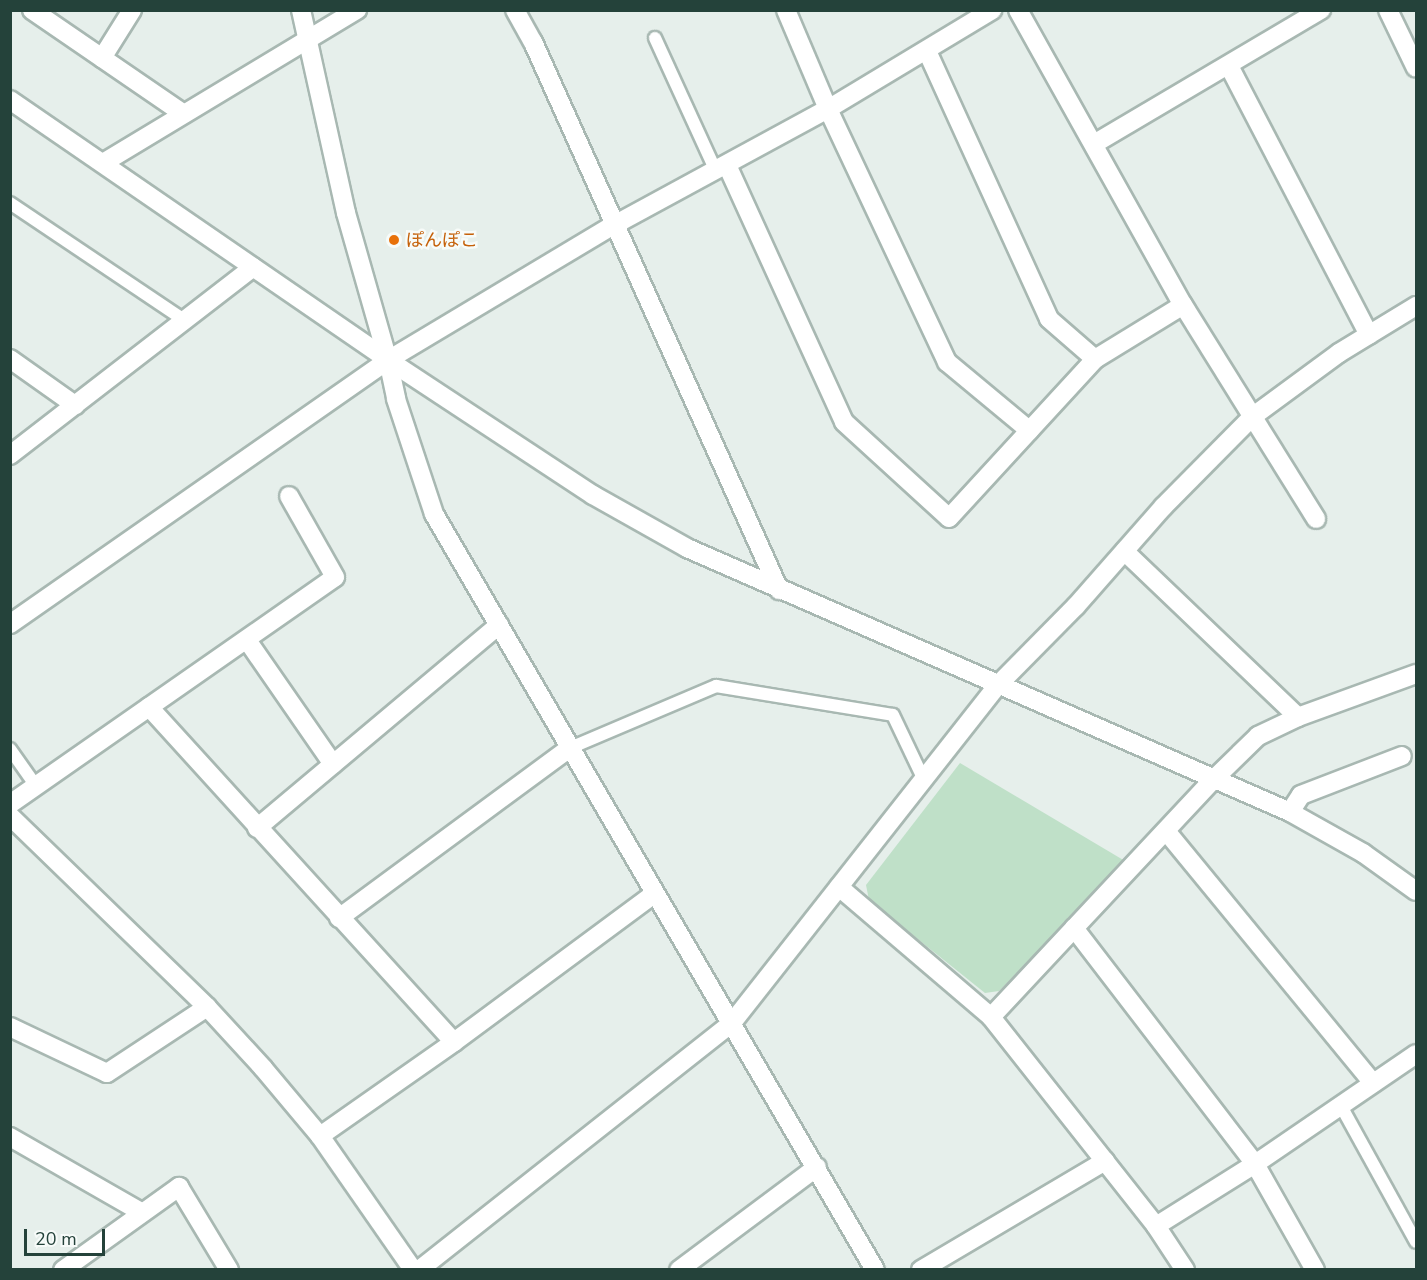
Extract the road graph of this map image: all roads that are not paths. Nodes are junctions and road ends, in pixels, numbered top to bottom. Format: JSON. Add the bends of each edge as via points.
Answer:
{"nodes":[{"id":1,"x":32,"y":10,"type":"edge"},
{"id":2,"x":132,"y":10,"type":"edge"},
{"id":3,"x":301,"y":10,"type":"edge"},
{"id":4,"x":357,"y":10,"type":"edge"},
{"id":5,"x":515,"y":10,"type":"edge"},
{"id":6,"x":786,"y":10,"type":"edge"},
{"id":7,"x":992,"y":10,"type":"edge"},
{"id":8,"x":1018,"y":10,"type":"edge"},
{"id":9,"x":1321,"y":10,"type":"edge"},
{"id":10,"x":1388,"y":10,"type":"edge"},
{"id":11,"x":967,"y":17,"type":"edge"},
{"id":12,"x":655,"y":38,"type":"dead end"},
{"id":13,"x":308,"y":39,"type":"junction"},
{"id":14,"x":927,"y":51,"type":"junction"},
{"id":15,"x":102,"y":58,"type":"junction"},
{"id":16,"x":1230,"y":66,"type":"junction"},
{"id":17,"x":1416,"y":68,"type":"edge"},
{"id":18,"x":10,"y":100,"type":"edge"},
{"id":19,"x":828,"y":109,"type":"junction"},
{"id":20,"x":184,"y":114,"type":"junction"},
{"id":21,"x":1094,"y":144,"type":"junction"},
{"id":22,"x":103,"y":163,"type":"junction"},
{"id":23,"x":721,"y":168,"type":"junction"},
{"id":24,"x":10,"y":203,"type":"edge"},
{"id":25,"x":614,"y":225,"type":"junction"},
{"id":26,"x":253,"y":267,"type":"junction"},
{"id":27,"x":1182,"y":305,"type":"junction"},
{"id":28,"x":1416,"y":306,"type":"edge"},
{"id":29,"x":184,"y":320,"type":"junction"},
{"id":30,"x":1369,"y":335,"type":"junction"},
{"id":31,"x":10,"y":359,"type":"edge"},
{"id":32,"x":1095,"y":359,"type":"junction"},
{"id":33,"x":388,"y":360,"type":"junction"},
{"id":34,"x":75,"y":405,"type":"junction"},
{"id":35,"x":1252,"y":417,"type":"junction"},
{"id":36,"x":1029,"y":430,"type":"junction"},
{"id":37,"x":10,"y":455,"type":"edge"},
{"id":38,"x":288,"y":496,"type":"dead end"},
{"id":39,"x":1316,"y":519,"type":"dead end"},
{"id":40,"x":1124,"y":550,"type":"junction"},
{"id":41,"x":779,"y":590,"type":"junction"},
{"id":42,"x":10,"y":624,"type":"edge"},
{"id":43,"x":498,"y":625,"type":"junction"},
{"id":44,"x":247,"y":640,"type":"junction"},
{"id":45,"x":1416,"y":674,"type":"edge"},
{"id":46,"x":997,"y":686,"type":"junction"},
{"id":47,"x":149,"y":708,"type":"junction"},
{"id":48,"x":1298,"y":717,"type":"junction"},
{"id":49,"x":570,"y":748,"type":"junction"},
{"id":50,"x":10,"y":749,"type":"edge"},
{"id":51,"x":1402,"y":756,"type":"dead end"},
{"id":52,"x":333,"y":764,"type":"junction"},
{"id":53,"x":1215,"y":778,"type":"junction"},
{"id":54,"x":924,"y":780,"type":"junction"},
{"id":55,"x":36,"y":786,"type":"junction"},
{"id":56,"x":10,"y":804,"type":"edge"},
{"id":57,"x":1290,"y":812,"type":"junction"},
{"id":58,"x":10,"y":816,"type":"edge"},
{"id":59,"x":257,"y":828,"type":"junction"},
{"id":60,"x":1166,"y":831,"type":"junction"},
{"id":61,"x":839,"y":887,"type":"junction"},
{"id":62,"x":1416,"y":891,"type":"edge"},
{"id":63,"x":655,"y":893,"type":"junction"},
{"id":64,"x":339,"y":918,"type":"junction"},
{"id":65,"x":1074,"y":928,"type":"junction"},
{"id":66,"x":207,"y":1007,"type":"junction"},
{"id":67,"x":991,"y":1017,"type":"junction"},
{"id":68,"x":731,"y":1024,"type":"junction"},
{"id":69,"x":10,"y":1027,"type":"edge"},
{"id":70,"x":454,"y":1042,"type":"junction"},
{"id":71,"x":1416,"y":1054,"type":"edge"},
{"id":72,"x":1373,"y":1083,"type":"junction"},
{"id":73,"x":1341,"y":1106,"type":"junction"},
{"id":74,"x":320,"y":1136,"type":"junction"},
{"id":75,"x":10,"y":1137,"type":"edge"},
{"id":76,"x":1105,"y":1161,"type":"junction"},
{"id":77,"x":1255,"y":1164,"type":"junction"},
{"id":78,"x":817,"y":1167,"type":"junction"},
{"id":79,"x":141,"y":1212,"type":"junction"},
{"id":80,"x":1156,"y":1226,"type":"junction"},
{"id":81,"x":1416,"y":1242,"type":"edge"},
{"id":82,"x":1178,"y":1267,"type":"edge"},
{"id":83,"x":63,"y":1269,"type":"edge"},
{"id":84,"x":229,"y":1269,"type":"edge"},
{"id":85,"x":413,"y":1269,"type":"edge"},
{"id":86,"x":419,"y":1269,"type":"edge"},
{"id":87,"x":679,"y":1269,"type":"edge"},
{"id":88,"x":875,"y":1269,"type":"edge"},
{"id":89,"x":921,"y":1269,"type":"edge"},
{"id":90,"x":1315,"y":1269,"type":"edge"}],
"edges":[{"from":1,"to":15,"type":"street"},
{"from":2,"to":15,"type":"street"},
{"from":3,"to":13,"type":"street"},
{"from":4,"to":13,"type":"street"},
{"from":5,"to":25,"type":"street"},
{"from":6,"to":19,"type":"street"},
{"from":7,"to":11,"type":"street"},
{"from":8,"to":21,"type":"street"},
{"from":9,"to":16,"type":"street"},
{"from":10,"to":17,"type":"street"},
{"from":11,"to":14,"type":"street"},
{"from":12,"to":23,"type":"lane"},
{"from":13,"to":20,"type":"street"},
{"from":13,"to":33,"type":"street","via":[[346,213]]},
{"from":14,"to":19,"type":"street"},
{"from":14,"to":32,"type":"street","via":[[1049,319]]},
{"from":15,"to":20,"type":"street"},
{"from":16,"to":21,"type":"street"},
{"from":16,"to":30,"type":"street"},
{"from":18,"to":22,"type":"street"},
{"from":19,"to":23,"type":"street"},
{"from":19,"to":36,"type":"street","via":[[947,362]]},
{"from":20,"to":22,"type":"street"},
{"from":21,"to":27,"type":"street"},
{"from":22,"to":26,"type":"street"},
{"from":23,"to":25,"type":"street"},
{"from":23,"to":36,"type":"street","via":[[844,422],[949,518]]},
{"from":24,"to":29,"type":"lane"},
{"from":25,"to":33,"type":"street"},
{"from":25,"to":41,"type":"street"},
{"from":26,"to":29,"type":"street"},
{"from":26,"to":33,"type":"street"},
{"from":27,"to":32,"type":"street"},
{"from":27,"to":35,"type":"street"},
{"from":28,"to":30,"type":"street"},
{"from":29,"to":34,"type":"street"},
{"from":30,"to":35,"type":"street"},
{"from":31,"to":34,"type":"street"},
{"from":32,"to":36,"type":"street"},
{"from":33,"to":41,"type":"street","via":[[593,495],[687,548]]},
{"from":33,"to":42,"type":"street"},
{"from":33,"to":43,"type":"street","via":[[396,399],[434,514]]},
{"from":34,"to":37,"type":"street"},
{"from":35,"to":39,"type":"street"},
{"from":35,"to":40,"type":"street"},
{"from":38,"to":44,"type":"street","via":[[335,577]]},
{"from":40,"to":46,"type":"street","via":[[1076,606]]},
{"from":40,"to":48,"type":"street"},
{"from":41,"to":46,"type":"street"},
{"from":43,"to":49,"type":"street"},
{"from":43,"to":52,"type":"street"},
{"from":44,"to":47,"type":"street"},
{"from":44,"to":52,"type":"street"},
{"from":45,"to":48,"type":"street"},
{"from":46,"to":53,"type":"street"},
{"from":46,"to":54,"type":"street"},
{"from":47,"to":55,"type":"street"},
{"from":47,"to":59,"type":"street"},
{"from":48,"to":53,"type":"street","via":[[1258,736]]},
{"from":49,"to":54,"type":"lane","via":[[716,686],[893,715]]},
{"from":49,"to":63,"type":"street"},
{"from":49,"to":64,"type":"street"},
{"from":50,"to":55,"type":"lane"},
{"from":51,"to":57,"type":"street","via":[[1301,795]]},
{"from":52,"to":59,"type":"street"},
{"from":53,"to":57,"type":"street"},
{"from":53,"to":60,"type":"street"},
{"from":54,"to":61,"type":"street"},
{"from":55,"to":56,"type":"street"},
{"from":57,"to":62,"type":"street","via":[[1363,853]]},
{"from":58,"to":66,"type":"street"},
{"from":59,"to":64,"type":"street"},
{"from":60,"to":65,"type":"street"},
{"from":60,"to":72,"type":"street"},
{"from":61,"to":67,"type":"street"},
{"from":61,"to":68,"type":"street"},
{"from":63,"to":68,"type":"street"},
{"from":63,"to":70,"type":"street"},
{"from":64,"to":70,"type":"street"},
{"from":65,"to":67,"type":"street"},
{"from":65,"to":77,"type":"street"},
{"from":66,"to":69,"type":"street","via":[[107,1073]]},
{"from":66,"to":74,"type":"street"},
{"from":67,"to":76,"type":"street"},
{"from":68,"to":78,"type":"street"},
{"from":68,"to":86,"type":"street"},
{"from":70,"to":74,"type":"street"},
{"from":71,"to":72,"type":"street"},
{"from":72,"to":73,"type":"street"},
{"from":73,"to":77,"type":"street"},
{"from":73,"to":81,"type":"lane"},
{"from":74,"to":85,"type":"street"},
{"from":75,"to":79,"type":"street"},
{"from":76,"to":80,"type":"street"},
{"from":76,"to":89,"type":"street"},
{"from":77,"to":80,"type":"street"},
{"from":77,"to":90,"type":"street"},
{"from":78,"to":87,"type":"street"},
{"from":78,"to":88,"type":"street"},
{"from":79,"to":83,"type":"street"},
{"from":79,"to":84,"type":"street","via":[[179,1187]]},
{"from":80,"to":82,"type":"street"}]}
